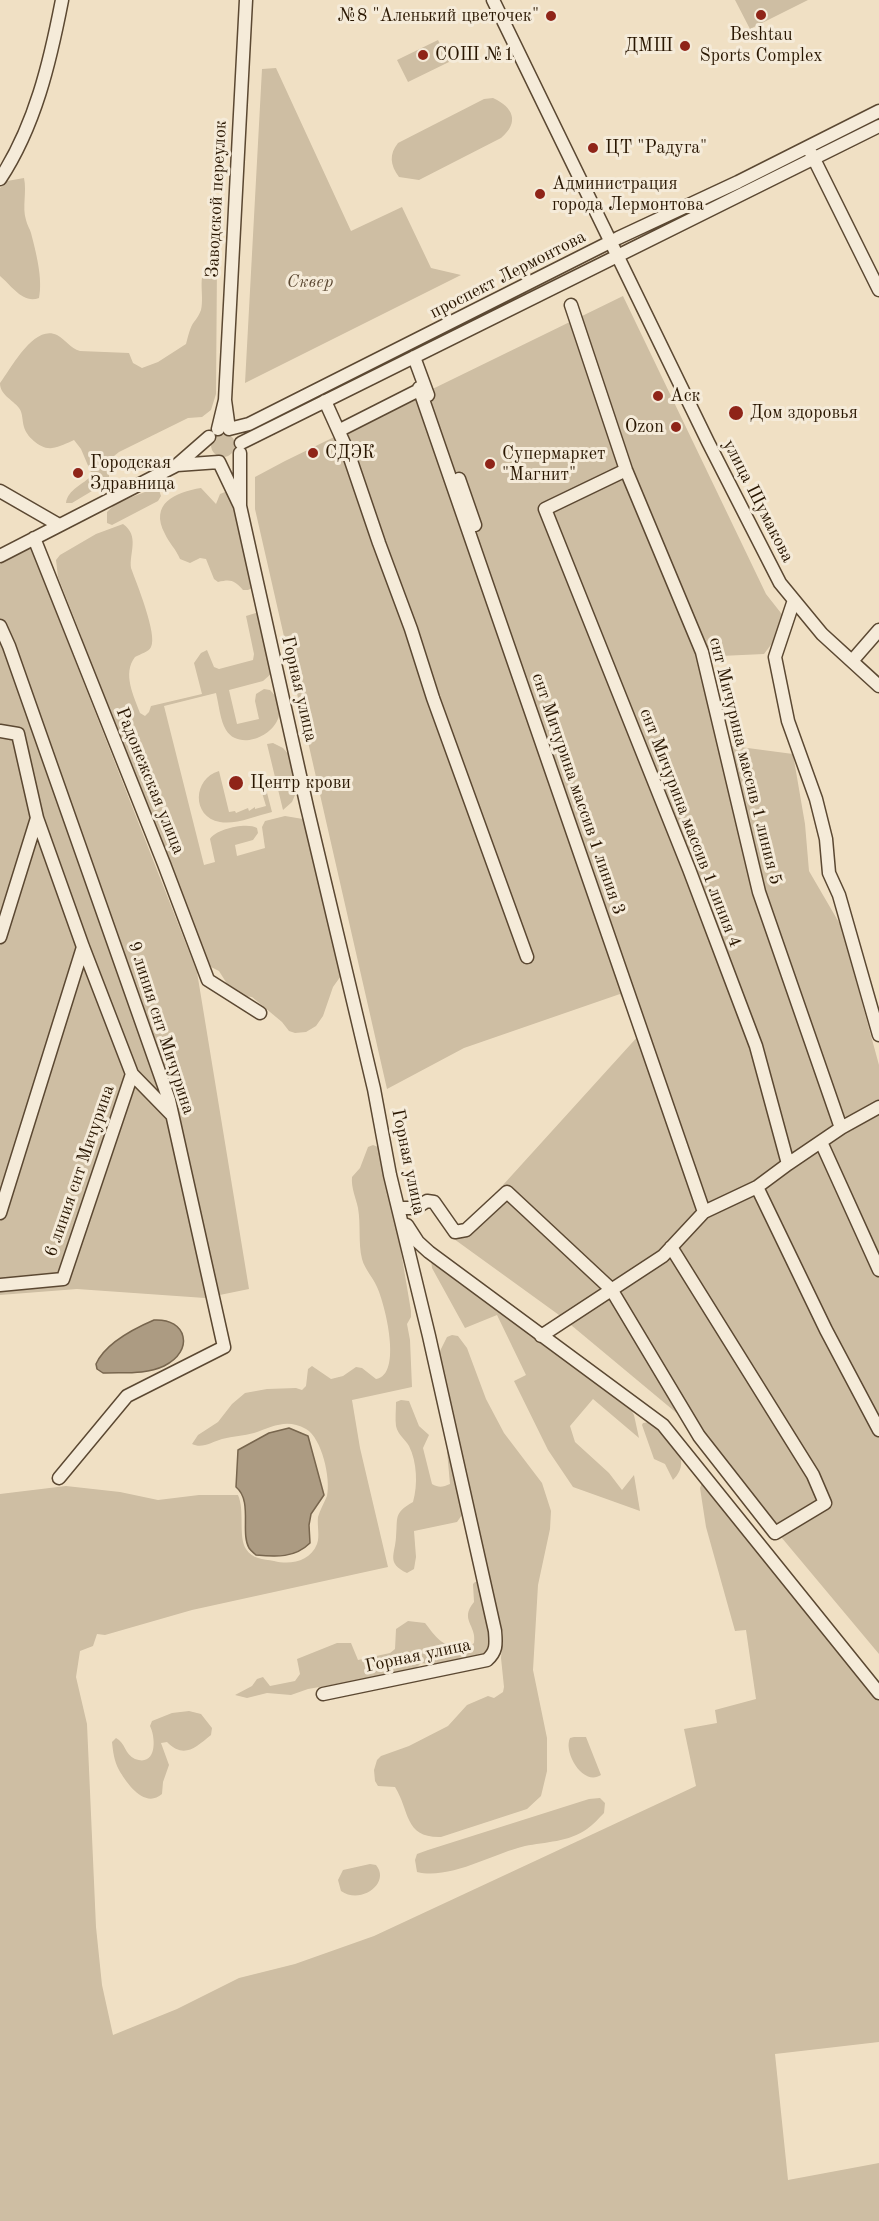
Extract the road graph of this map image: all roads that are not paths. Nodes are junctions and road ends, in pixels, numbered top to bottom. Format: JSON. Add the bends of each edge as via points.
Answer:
{"nodes":[{"id":1,"x":62,"y":0,"type":"edge"},
{"id":2,"x":246,"y":0,"type":"edge"},
{"id":3,"x":493,"y":0,"type":"edge"},
{"id":4,"x":879,"y":111,"type":"edge"},
{"id":5,"x":879,"y":126,"type":"edge"},
{"id":6,"x":808,"y":146,"type":"junction"},
{"id":7,"x":814,"y":159,"type":"junction"},
{"id":8,"x":0,"y":180,"type":"edge"},
{"id":9,"x":611,"y":242,"type":"junction"},
{"id":10,"x":619,"y":256,"type":"junction"},
{"id":11,"x":879,"y":290,"type":"edge"},
{"id":12,"x":570,"y":305,"type":"dead end"},
{"id":13,"x":414,"y":357,"type":"junction"},
{"id":14,"x":225,"y":400,"type":"junction"},
{"id":15,"x":326,"y":401,"type":"junction"},
{"id":16,"x":249,"y":424,"type":"junction"},
{"id":17,"x":340,"y":430,"type":"junction"},
{"id":18,"x":219,"y":432,"type":"junction"},
{"id":19,"x":240,"y":448,"type":"junction"},
{"id":20,"x":219,"y":462,"type":"junction"},
{"id":21,"x":177,"y":465,"type":"junction"},
{"id":22,"x":626,"y":470,"type":"junction"},
{"id":23,"x":0,"y":491,"type":"edge"},
{"id":24,"x":240,"y":506,"type":"junction"},
{"id":25,"x":59,"y":525,"type":"junction"},
{"id":26,"x":475,"y":525,"type":"dead end"},
{"id":27,"x":34,"y":538,"type":"junction"},
{"id":28,"x":0,"y":556,"type":"edge"},
{"id":29,"x":794,"y":600,"type":"junction"},
{"id":30,"x":0,"y":626,"type":"edge"},
{"id":31,"x":879,"y":630,"type":"edge"},
{"id":32,"x":852,"y":661,"type":"junction"},
{"id":33,"x":879,"y":686,"type":"edge"},
{"id":34,"x":0,"y":731,"type":"edge"},
{"id":35,"x":37,"y":818,"type":"junction"},
{"id":36,"x":0,"y":937,"type":"edge"},
{"id":37,"x":83,"y":947,"type":"junction"},
{"id":38,"x":527,"y":957,"type":"dead end"},
{"id":39,"x":260,"y":1013,"type":"dead end"},
{"id":40,"x":879,"y":1035,"type":"edge"},
{"id":41,"x":132,"y":1074,"type":"junction"},
{"id":42,"x":879,"y":1107,"type":"edge"},
{"id":43,"x":173,"y":1116,"type":"junction"},
{"id":44,"x":841,"y":1128,"type":"junction"},
{"id":45,"x":821,"y":1142,"type":"junction"},
{"id":46,"x":788,"y":1164,"type":"junction"},
{"id":47,"x":757,"y":1187,"type":"junction"},
{"id":48,"x":399,"y":1208,"type":"junction"},
{"id":49,"x":704,"y":1212,"type":"junction"},
{"id":50,"x":0,"y":1213,"type":"edge"},
{"id":51,"x":671,"y":1247,"type":"junction"},
{"id":52,"x":879,"y":1270,"type":"edge"},
{"id":53,"x":0,"y":1285,"type":"edge"},
{"id":54,"x":611,"y":1289,"type":"junction"},
{"id":55,"x":541,"y":1336,"type":"junction"},
{"id":56,"x":879,"y":1430,"type":"edge"},
{"id":57,"x":59,"y":1478,"type":"dead end"},
{"id":58,"x":879,"y":1693,"type":"edge"},
{"id":59,"x":323,"y":1694,"type":"dead end"}],
"edges":[{"from":1,"to":8,"type":"street","via":[[28,129]]},
{"from":2,"to":14,"type":"street","name":"Заводской переулок"},
{"from":3,"to":9,"type":"street","name":"улица Шумакова"},
{"from":4,"to":6,"type":"street","name":"проспект Лермонтова"},
{"from":5,"to":7,"type":"street","name":"проспект Лермонтова"},
{"from":6,"to":7,"type":"street"},
{"from":6,"to":9,"type":"street","name":"проспект Лермонтова"},
{"from":7,"to":10,"type":"street","name":"проспект Лермонтова"},
{"from":7,"to":11,"type":"street"},
{"from":9,"to":10,"type":"street","name":"улица Шумакова"},
{"from":9,"to":16,"type":"street","name":"проспект Лермонтова"},
{"from":10,"to":13,"type":"street","name":"проспект Лермонтова"},
{"from":10,"to":29,"type":"street","name":"улица Шумакова","via":[[708,442],[780,583]]},
{"from":12,"to":22,"type":"street","name":"снт Мичурина массив 1 линия 5"},
{"from":13,"to":15,"type":"street","name":"проспект Лермонтова"},
{"from":13,"to":26,"type":"street"},
{"from":14,"to":16,"type":"street","via":[[237,418]]},
{"from":14,"to":18,"type":"street","name":"Заводской переулок"},
{"from":15,"to":17,"type":"street"},
{"from":15,"to":19,"type":"street","name":"проспект Лермонтова"},
{"from":16,"to":18,"type":"street","name":"проспект Лермонтова"},
{"from":17,"to":38,"type":"street"},
{"from":17,"to":49,"type":"street","name":"снт Мичурина массив 1 линия 3","via":[[419,389]]},
{"from":18,"to":19,"type":"street","via":[[237,435]]},
{"from":18,"to":20,"type":"street","via":[[207,447]]},
{"from":18,"to":21,"type":"street"},
{"from":19,"to":20,"type":"street","via":[[233,460]]},
{"from":19,"to":24,"type":"street"},
{"from":20,"to":21,"type":"street"},
{"from":20,"to":24,"type":"street"},
{"from":21,"to":25,"type":"street"},
{"from":22,"to":44,"type":"street","name":"снт Мичурина массив 1 линия 5","via":[[702,652],[759,892]]},
{"from":22,"to":46,"type":"street","name":"снт Мичурина массив 1 линия 4","via":[[545,509],[756,1046]]},
{"from":23,"to":25,"type":"street"},
{"from":24,"to":48,"type":"street","name":"Горная улица"},
{"from":25,"to":27,"type":"street"},
{"from":27,"to":28,"type":"street"},
{"from":27,"to":39,"type":"street","name":"Радонежская улица","via":[[208,980]]},
{"from":29,"to":32,"type":"street","name":"улица Шумакова","via":[[822,634]]},
{"from":29,"to":40,"type":"street","via":[[774,657],[788,721],[819,809],[829,873],[839,895]]},
{"from":30,"to":43,"type":"street","name":"9 линия снт Мичурина"},
{"from":31,"to":32,"type":"street"},
{"from":32,"to":33,"type":"street","name":"улица Шумакова"},
{"from":34,"to":35,"type":"street","via":[[18,734]]},
{"from":35,"to":36,"type":"street"},
{"from":35,"to":37,"type":"street"},
{"from":37,"to":41,"type":"street"},
{"from":37,"to":50,"type":"street"},
{"from":41,"to":43,"type":"street"},
{"from":41,"to":53,"type":"street","name":"6 линия снт Мичурина","via":[[63,1279]]},
{"from":42,"to":44,"type":"street"},
{"from":43,"to":57,"type":"street","name":"9 линия снт Мичурина","via":[[224,1347],[127,1396]]},
{"from":44,"to":45,"type":"street"},
{"from":45,"to":46,"type":"street"},
{"from":45,"to":52,"type":"street"},
{"from":46,"to":47,"type":"street"},
{"from":47,"to":49,"type":"street"},
{"from":47,"to":56,"type":"street"},
{"from":48,"to":54,"type":"street","via":[[434,1202],[455,1232],[466,1230],[507,1192]]},
{"from":48,"to":55,"type":"street","via":[[418,1242]]},
{"from":48,"to":59,"type":"street","name":"Горная улица","via":[[496,1647],[487,1660]]},
{"from":49,"to":51,"type":"street"},
{"from":51,"to":54,"type":"street"},
{"from":51,"to":54,"type":"street","via":[[813,1475],[825,1503],[774,1533],[699,1436]]},
{"from":54,"to":55,"type":"street"},
{"from":55,"to":58,"type":"street","via":[[663,1425]]}]}
